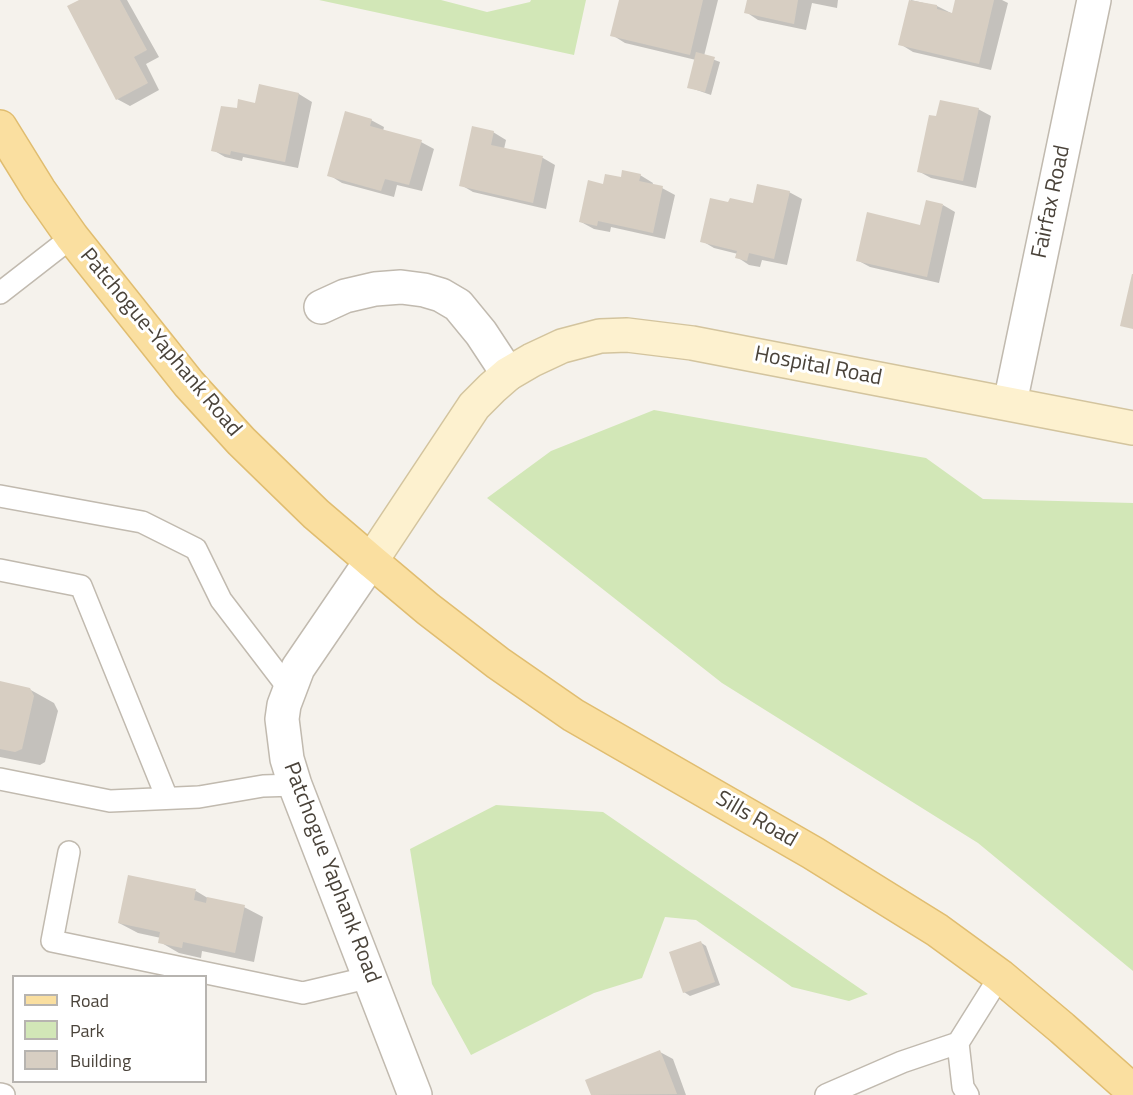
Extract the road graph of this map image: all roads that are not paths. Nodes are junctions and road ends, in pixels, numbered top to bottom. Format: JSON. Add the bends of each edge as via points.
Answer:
{"nodes":[{"id":1,"x":1094,"y":0,"type":"edge"},
{"id":2,"x":0,"y":127,"type":"edge"},
{"id":3,"x":72,"y":237,"type":"junction"},
{"id":4,"x":0,"y":293,"type":"edge"},
{"id":5,"x":321,"y":307,"type":"dead end"},
{"id":6,"x":508,"y":374,"type":"junction"},
{"id":7,"x":1010,"y":403,"type":"junction"},
{"id":8,"x":1133,"y":428,"type":"edge"},
{"id":9,"x":0,"y":496,"type":"edge"},
{"id":10,"x":371,"y":561,"type":"junction"},
{"id":11,"x":0,"y":570,"type":"edge"},
{"id":12,"x":290,"y":689,"type":"junction"},
{"id":13,"x":0,"y":779,"type":"edge"},
{"id":14,"x":295,"y":785,"type":"junction"},
{"id":15,"x":167,"y":798,"type":"junction"},
{"id":16,"x":69,"y":852,"type":"dead end"},
{"id":17,"x":1000,"y":976,"type":"junction"},
{"id":18,"x":370,"y":977,"type":"junction"},
{"id":19,"x":958,"y":1043,"type":"junction"},
{"id":20,"x":1133,"y":1091,"type":"edge"},
{"id":21,"x":415,"y":1095,"type":"edge"},
{"id":22,"x":826,"y":1095,"type":"edge"},
{"id":23,"x":968,"y":1095,"type":"edge"}],
"edges":[{"from":1,"to":7,"type":"street","name":"Fairfax Road"},
{"from":2,"to":3,"type":"main road","name":"Patchogue-Yaphank Road"},
{"from":3,"to":4,"type":"lane"},
{"from":3,"to":10,"type":"main road","name":"Patchogue-Yaphank Road","via":[[189,384],[241,441]]},
{"from":5,"to":6,"type":"street","via":[[375,289],[401,287],[441,295],[458,305]]},
{"from":6,"to":7,"type":"street","name":"Hospital Road","via":[[562,346],[600,336],[627,335],[692,343]]},
{"from":6,"to":10,"type":"street","name":"Hospital Road","via":[[474,406]]},
{"from":7,"to":8,"type":"street","name":"Hospital Road"},
{"from":9,"to":12,"type":"lane","via":[[142,522],[196,549],[221,600]]},
{"from":10,"to":12,"type":"street","name":"Patchogue Yaphank Road","via":[[298,668]]},
{"from":10,"to":17,"type":"main road","name":"Sills Road","via":[[498,663],[573,715],[872,888]]},
{"from":11,"to":15,"type":"lane","via":[[81,586]]},
{"from":12,"to":14,"type":"street","name":"Patchogue Yaphank Road","via":[[282,720]]},
{"from":13,"to":15,"type":"lane","via":[[110,801]]},
{"from":14,"to":15,"type":"lane"},
{"from":14,"to":18,"type":"street","name":"Patchogue Yaphank Road"},
{"from":16,"to":18,"type":"lane","via":[[52,941],[303,993]]},
{"from":17,"to":19,"type":"lane"},
{"from":17,"to":20,"type":"main road","name":"Sills Road"},
{"from":18,"to":21,"type":"street","name":"Patchogue Yaphank Road"},
{"from":19,"to":22,"type":"lane"},
{"from":19,"to":23,"type":"lane","via":[[963,1087]]}]}
